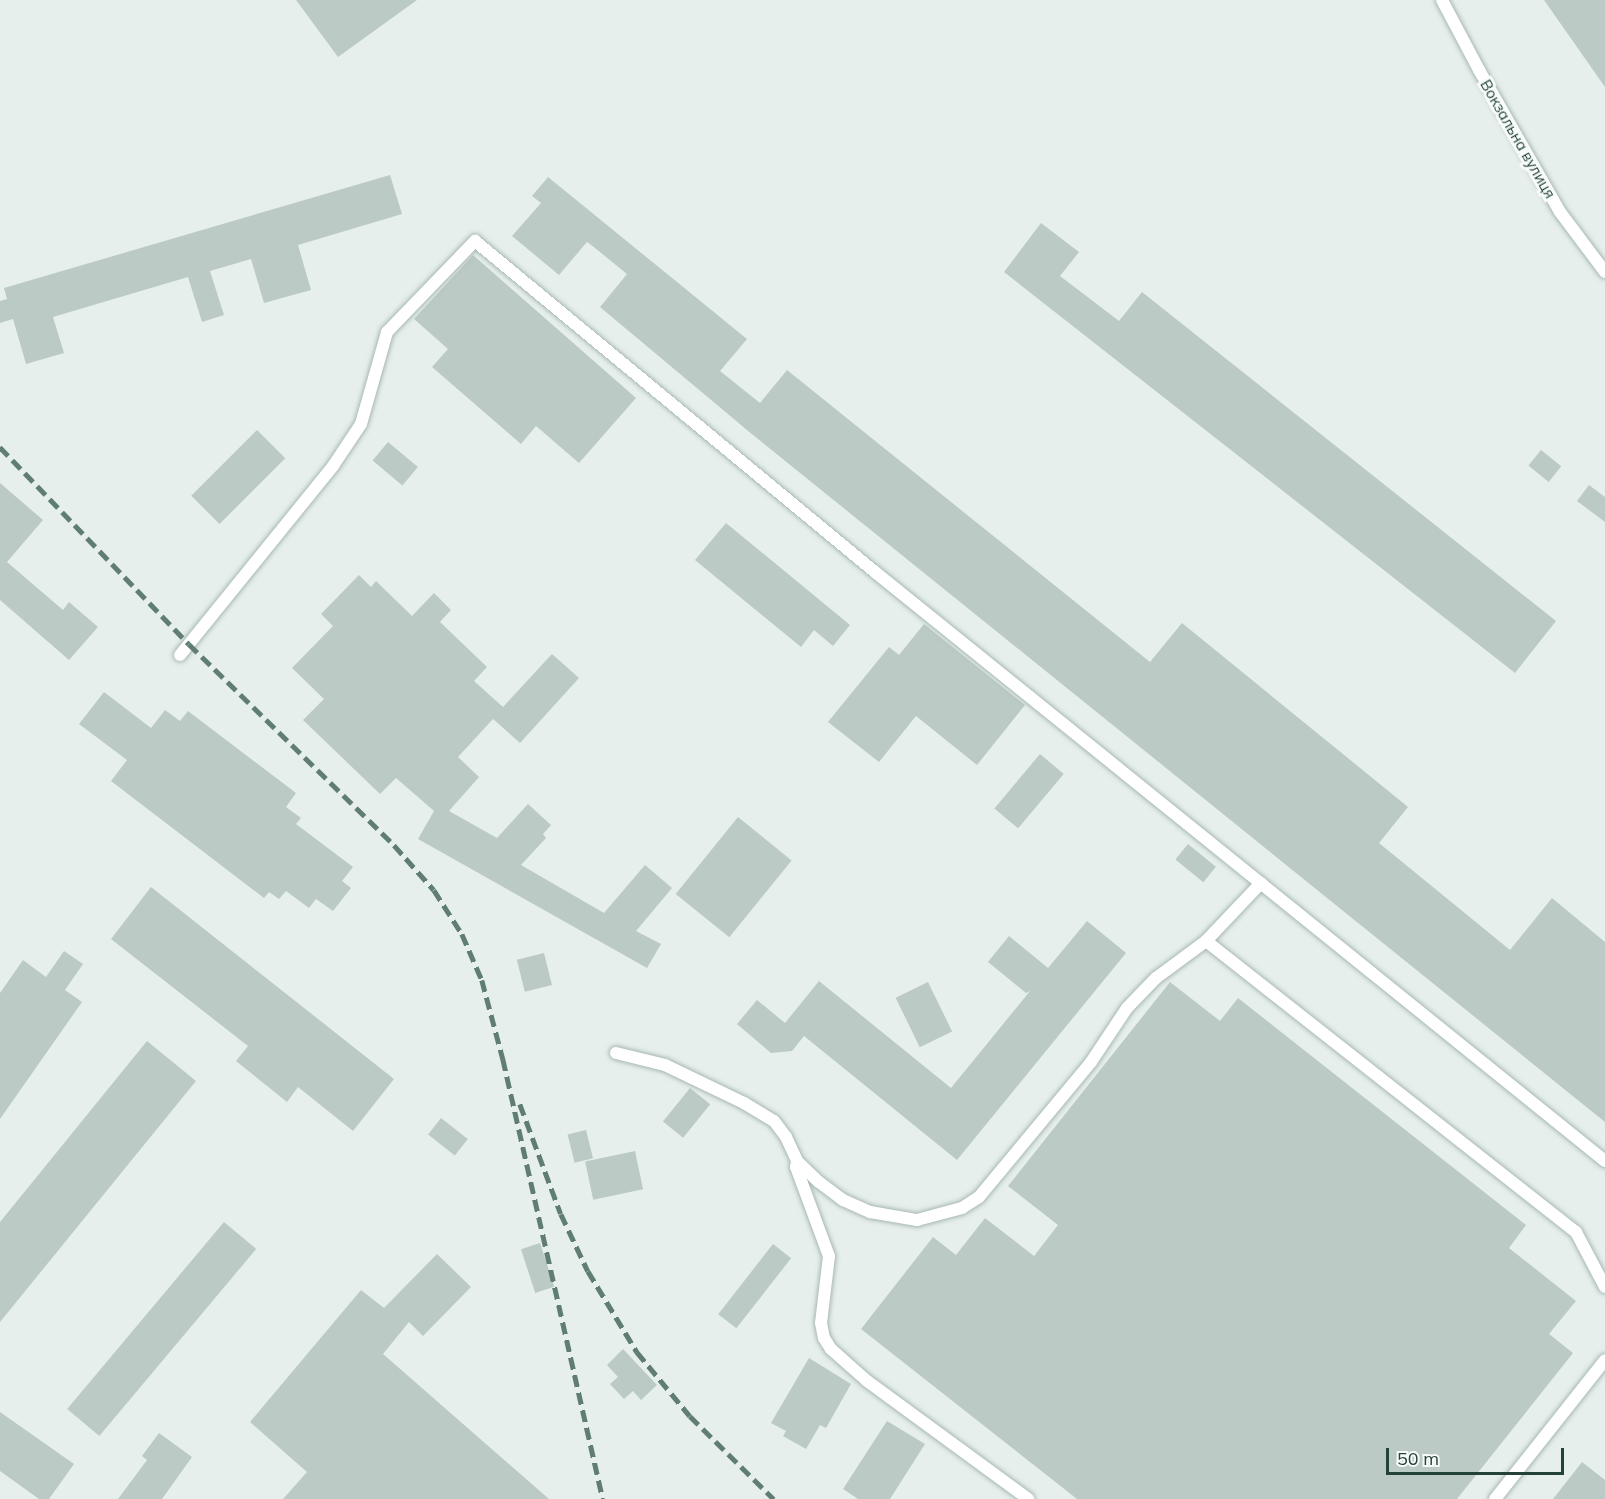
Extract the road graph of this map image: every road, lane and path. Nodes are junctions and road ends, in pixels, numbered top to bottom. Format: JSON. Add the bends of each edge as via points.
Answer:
{"nodes":[{"id":1,"x":1442,"y":0,"type":"edge"},
{"id":2,"x":1605,"y":272,"type":"edge"},
{"id":3,"x":180,"y":655,"type":"dead end"},
{"id":4,"x":1262,"y":883,"type":"junction"},
{"id":5,"x":1206,"y":941,"type":"junction"},
{"id":6,"x":616,"y":1053,"type":"dead end"},
{"id":7,"x":797,"y":1161,"type":"junction"},
{"id":8,"x":1605,"y":1161,"type":"edge"},
{"id":9,"x":1605,"y":1287,"type":"edge"},
{"id":10,"x":1605,"y":1360,"type":"edge"},
{"id":11,"x":1028,"y":1499,"type":"edge"},
{"id":12,"x":1495,"y":1499,"type":"edge"}],
"edges":[{"from":1,"to":2,"type":"lane","name":"Вокзальна вулиця","via":[[1560,212]]},
{"from":3,"to":4,"type":"lane","via":[[333,466],[361,424],[387,332],[476,242],[875,572]]},
{"from":4,"to":5,"type":"lane"},
{"from":4,"to":8,"type":"lane"},
{"from":5,"to":7,"type":"lane","via":[[1156,978],[1127,1008],[1091,1062],[979,1197],[962,1208],[916,1220],[870,1212],[843,1200]]},
{"from":5,"to":9,"type":"lane","via":[[1576,1232]]},
{"from":6,"to":7,"type":"lane","via":[[665,1065],[759,1111],[774,1121]]},
{"from":7,"to":11,"type":"lane","via":[[802,1186],[829,1256],[821,1323],[831,1349],[867,1381]]},
{"from":10,"to":12,"type":"lane"}]}
